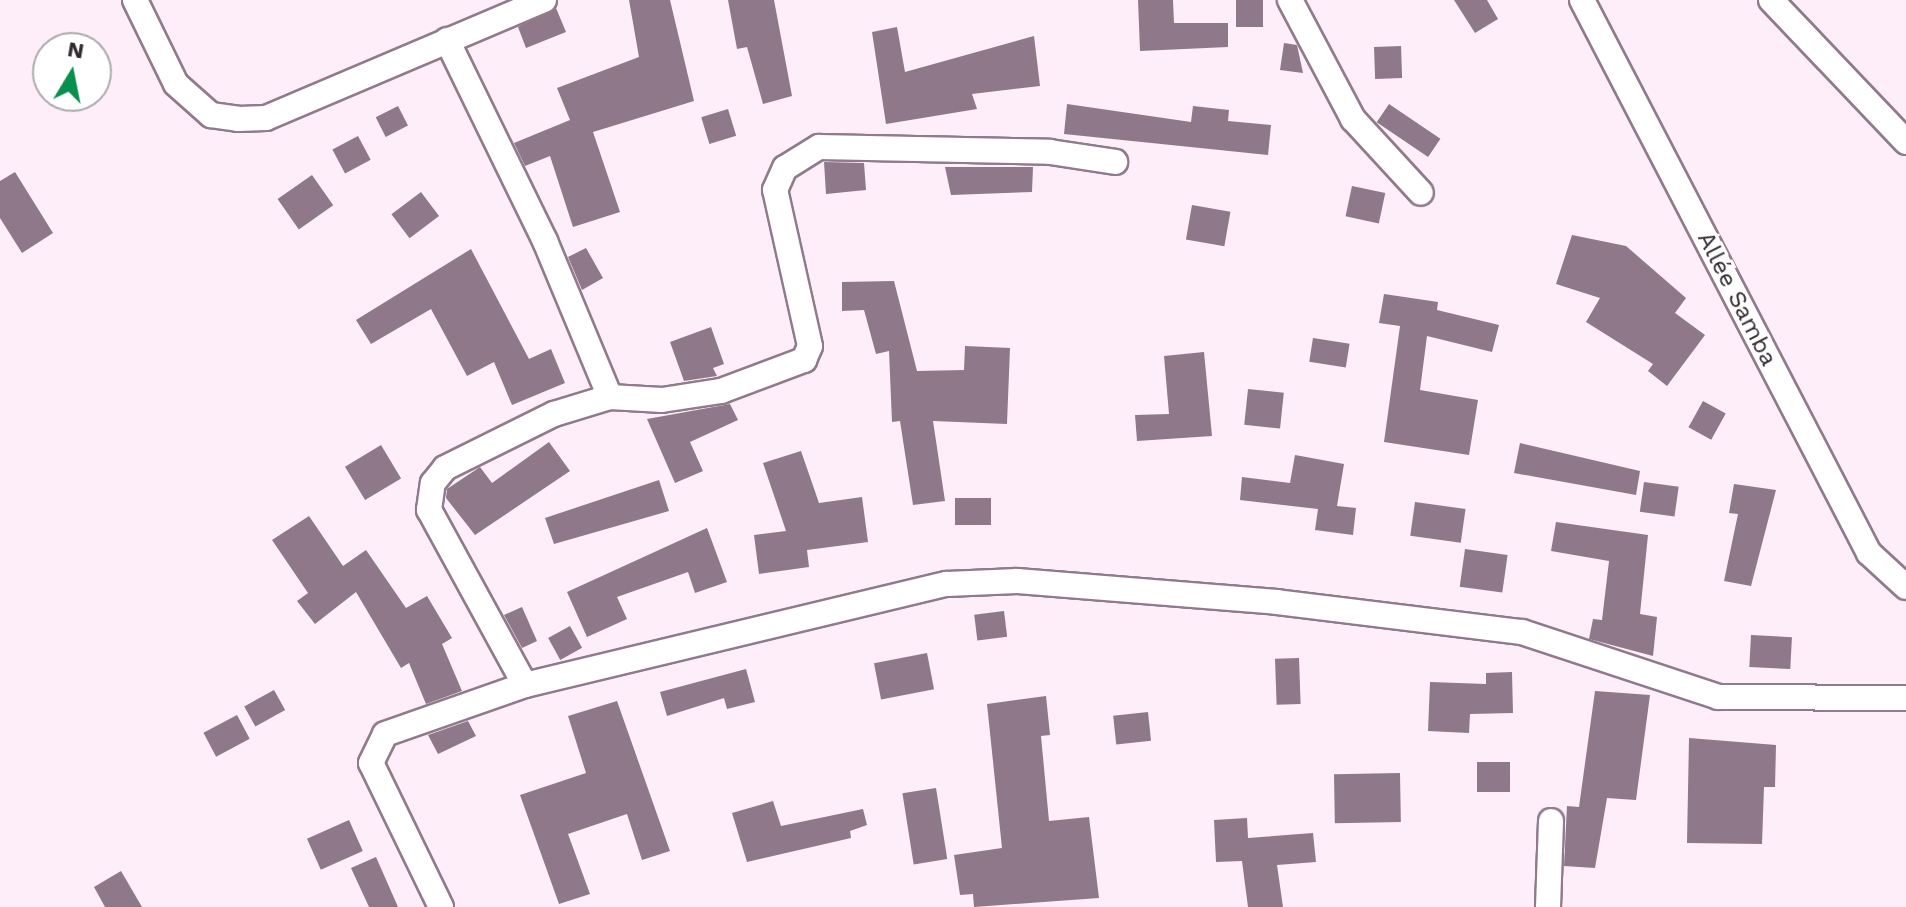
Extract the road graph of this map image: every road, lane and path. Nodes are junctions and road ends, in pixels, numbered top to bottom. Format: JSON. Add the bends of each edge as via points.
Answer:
{"nodes":[{"id":1,"x":135,"y":0,"type":"edge"},
{"id":2,"x":544,"y":0,"type":"edge"},
{"id":3,"x":1290,"y":0,"type":"edge"},
{"id":4,"x":1582,"y":0,"type":"edge"},
{"id":5,"x":1771,"y":0,"type":"edge"},
{"id":6,"x":447,"y":40,"type":"junction"},
{"id":7,"x":1906,"y":142,"type":"edge"},
{"id":8,"x":1115,"y":162,"type":"dead end"},
{"id":9,"x":1421,"y":193,"type":"dead end"},
{"id":10,"x":610,"y":397,"type":"junction"},
{"id":11,"x":1906,"y":587,"type":"edge"},
{"id":12,"x":525,"y":685,"type":"junction"},
{"id":13,"x":1906,"y":698,"type":"edge"},
{"id":14,"x":1551,"y":821,"type":"dead end"},
{"id":15,"x":441,"y":907,"type":"edge"},
{"id":16,"x":1548,"y":907,"type":"edge"}],
"edges":[{"from":1,"to":6,"type":"street","via":[[176,84],[211,115],[238,119],[266,118]]},
{"from":2,"to":6,"type":"street"},
{"from":3,"to":9,"type":"street","via":[[1353,119]]},
{"from":4,"to":11,"type":"street","name":"Allée Samba","via":[[1869,553]]},
{"from":5,"to":7,"type":"street"},
{"from":6,"to":10,"type":"street","via":[[545,241]]},
{"from":8,"to":10,"type":"street","via":[[1050,152],[819,147],[785,168],[775,190],[810,346],[804,360],[721,391],[662,400]]},
{"from":10,"to":12,"type":"street","via":[[554,414],[445,468],[428,499]]},
{"from":12,"to":13,"type":"street","via":[[686,651],[888,593],[1017,581],[1522,632],[1718,697]]},
{"from":12,"to":15,"type":"street","via":[[401,726],[374,746],[371,763]]},
{"from":14,"to":16,"type":"street"}]}
